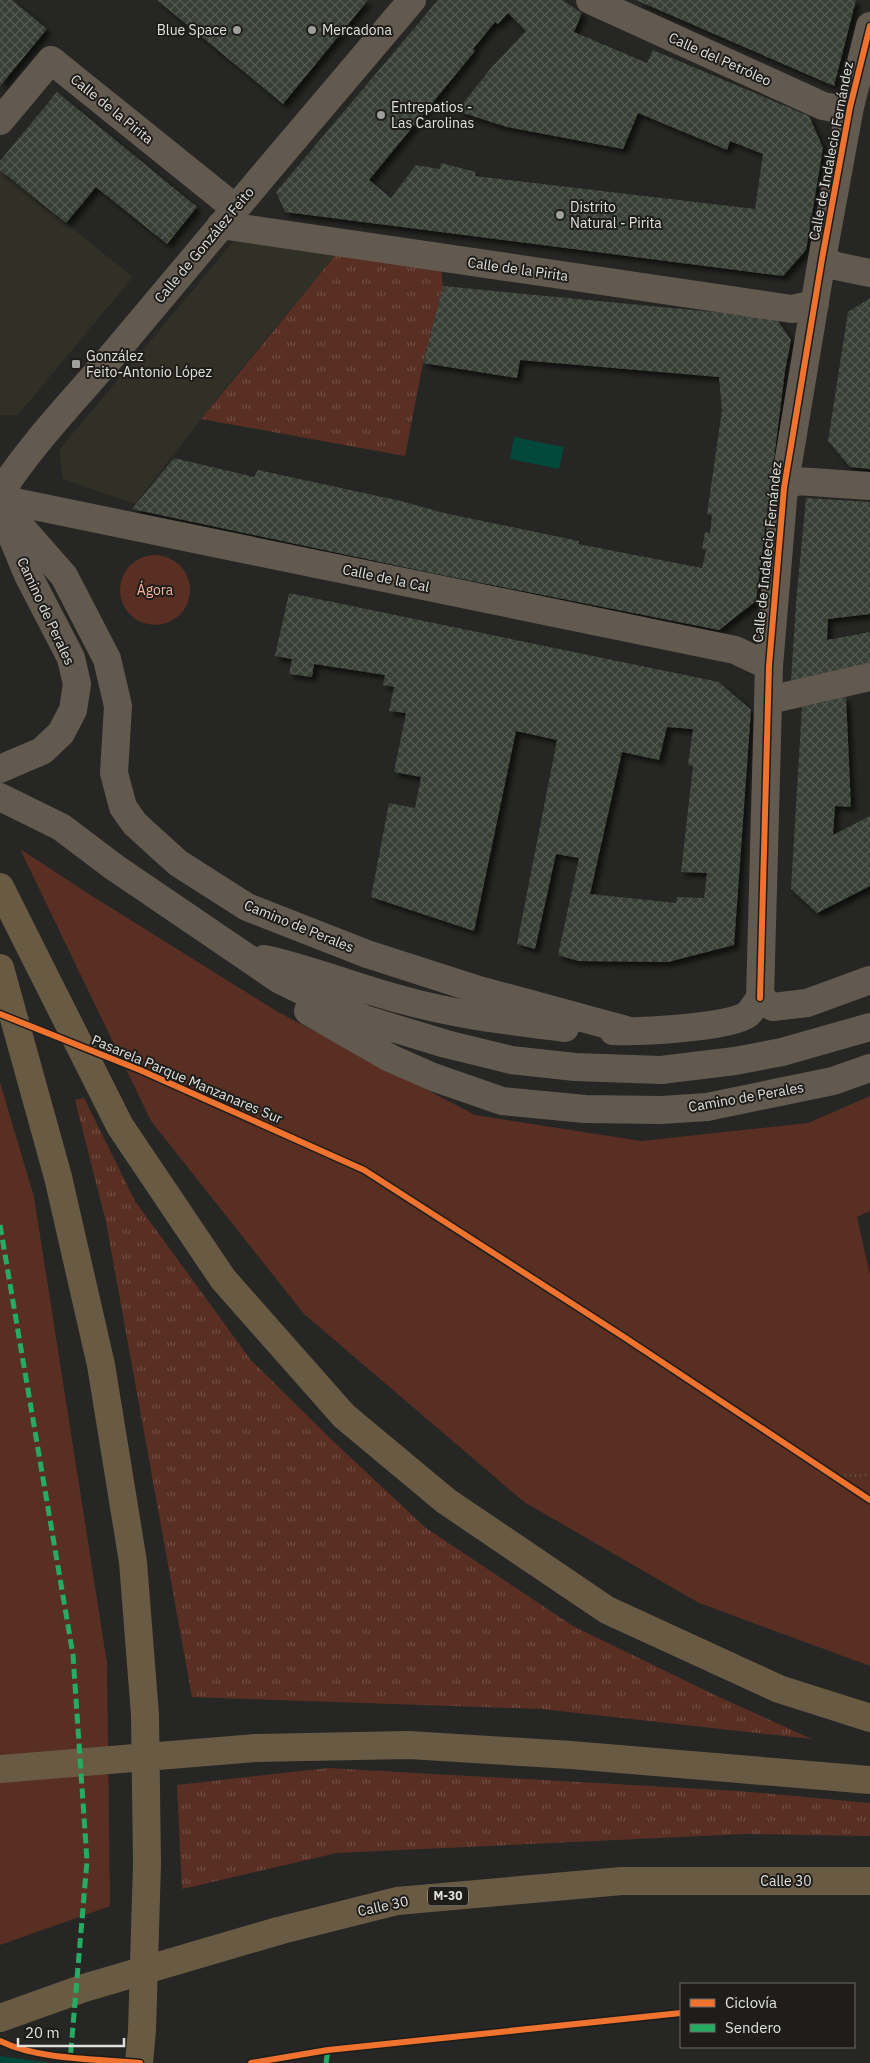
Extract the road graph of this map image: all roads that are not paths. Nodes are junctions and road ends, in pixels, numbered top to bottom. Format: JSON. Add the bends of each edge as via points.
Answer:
{"nodes":[{"id":1,"x":412,"y":0,"type":"edge"},
{"id":2,"x":590,"y":0,"type":"edge"},
{"id":3,"x":869,"y":34,"type":"edge"},
{"id":4,"x":850,"y":106,"type":"junction"},
{"id":5,"x":0,"y":121,"type":"edge"},
{"id":6,"x":228,"y":217,"type":"junction"},
{"id":7,"x":822,"y":259,"type":"junction"},
{"id":8,"x":870,"y":273,"type":"edge"},
{"id":9,"x":815,"y":304,"type":"junction"},
{"id":10,"x":870,"y":486,"type":"edge"},
{"id":11,"x":784,"y":488,"type":"junction"},
{"id":12,"x":0,"y":493,"type":"edge"},
{"id":13,"x":0,"y":501,"type":"edge"},
{"id":14,"x":0,"y":507,"type":"edge"},
{"id":15,"x":769,"y":666,"type":"junction"},
{"id":16,"x":870,"y":677,"type":"edge"},
{"id":17,"x":769,"y":700,"type":"junction"},
{"id":18,"x":0,"y":768,"type":"edge"},
{"id":19,"x":0,"y":797,"type":"edge"},
{"id":20,"x":0,"y":887,"type":"edge"},
{"id":21,"x":243,"y":955,"type":"junction"},
{"id":22,"x":0,"y":968,"type":"edge"},
{"id":23,"x":870,"y":980,"type":"edge"},
{"id":24,"x":760,"y":998,"type":"junction"},
{"id":25,"x":870,"y":1027,"type":"edge"},
{"id":26,"x":630,"y":1031,"type":"junction"},
{"id":27,"x":870,"y":1068,"type":"edge"},
{"id":28,"x":870,"y":1718,"type":"edge"},
{"id":29,"x":0,"y":1769,"type":"edge"},
{"id":30,"x":870,"y":1780,"type":"edge"},
{"id":31,"x":870,"y":1881,"type":"edge"},
{"id":32,"x":0,"y":2018,"type":"edge"},
{"id":33,"x":139,"y":2063,"type":"edge"}],
"edges":[{"from":1,"to":6,"type":"street","name":"Calle de González Feito"},
{"from":2,"to":4,"type":"street","name":"Calle del Petróleo","via":[[823,106],[839,109]]},
{"from":3,"to":4,"type":"street","name":"Calle de Indalecio Fernández"},
{"from":4,"to":7,"type":"street","name":"Calle de Indalecio Fernández"},
{"from":5,"to":6,"type":"street","name":"Calle de la Pirita","via":[[52,60]]},
{"from":6,"to":9,"type":"street","name":"Calle de la Pirita","via":[[792,308]]},
{"from":6,"to":12,"type":"street","name":"Calle de González Feito","via":[[19,464]]},
{"from":7,"to":8,"type":"street","via":[[836,266]]},
{"from":7,"to":9,"type":"street","name":"Calle de Indalecio Fernández"},
{"from":9,"to":11,"type":"street","name":"Calle de Indalecio Fernández"},
{"from":10,"to":11,"type":"street","via":[[797,481]]},
{"from":11,"to":15,"type":"street","name":"Calle de Indalecio Fernández"},
{"from":13,"to":15,"type":"street","name":"Calle de la Cal","via":[[735,650]]},
{"from":13,"to":26,"type":"street","name":"Camino de Perales","via":[[64,576],[107,659],[118,706],[114,773],[123,807],[135,824],[178,863],[247,907],[366,954],[479,990]]},
{"from":14,"to":18,"type":"street","name":"Camino de Perales","via":[[28,575],[71,658],[77,684],[73,710],[61,733],[42,750]]},
{"from":15,"to":17,"type":"street","name":"Calle de Indalecio Fernández"},
{"from":16,"to":17,"type":"street"},
{"from":17,"to":24,"type":"street","name":"Calle de Indalecio Fernández"},
{"from":19,"to":21,"type":"street","name":"Camino de Perales","via":[[61,827]]},
{"from":20,"to":28,"type":"highway","via":[[120,1126],[223,1279],[344,1416],[446,1501],[607,1610],[779,1689]]},
{"from":21,"to":25,"type":"street","name":"Camino de Perales","via":[[280,980],[367,1020],[511,1060],[575,1067],[661,1070],[782,1052]]},
{"from":21,"to":26,"type":"street","name":"Camino de Perales","via":[[309,970],[403,1000],[474,1016],[579,1030]]},
{"from":21,"to":27,"type":"street","name":"Camino de Perales","via":[[285,998],[390,1058],[502,1101],[586,1110],[708,1107],[834,1081]]},
{"from":22,"to":33,"type":"highway","via":[[58,1177],[101,1365],[133,1562],[145,1714],[147,1864]]},
{"from":23,"to":24,"type":"street","via":[[807,1003],[774,1007]]},
{"from":24,"to":26,"type":"street","name":"Camino de Perales","via":[[747,1015],[730,1021]]},
{"from":29,"to":30,"type":"highway","bridge":true,"via":[[256,1748],[410,1746],[571,1754]]},
{"from":31,"to":32,"type":"highway","name":"Calle 30","number":"M-30","bridge":true,"via":[[613,1882],[397,1901],[278,1931],[84,1988]]}]}
